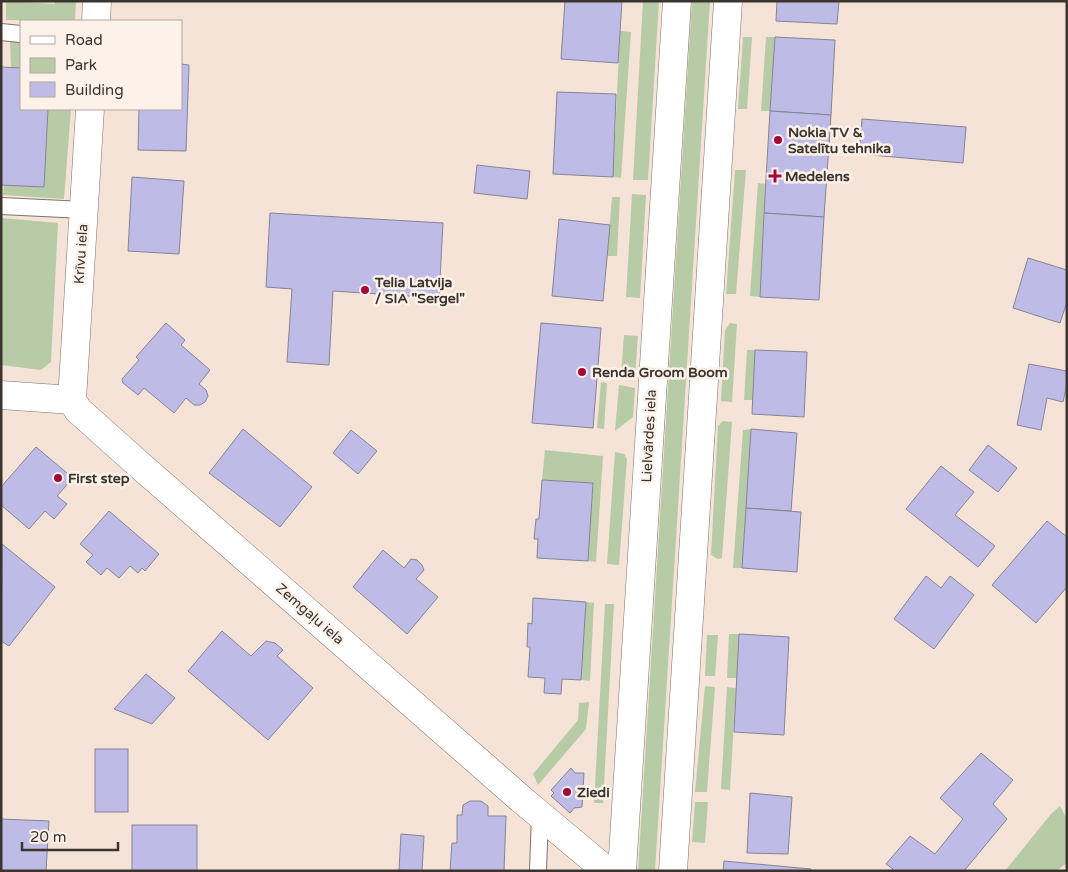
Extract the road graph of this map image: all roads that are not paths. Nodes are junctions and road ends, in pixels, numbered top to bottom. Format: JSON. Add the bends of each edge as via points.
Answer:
{"nodes":[{"id":1,"x":97,"y":1,"type":"edge"},
{"id":2,"x":677,"y":1,"type":"edge"},
{"id":3,"x":728,"y":1,"type":"edge"},
{"id":4,"x":96,"y":20,"type":"edge"},
{"id":5,"x":1,"y":32,"type":"edge"},
{"id":6,"x":20,"y":34,"type":"edge"},
{"id":7,"x":90,"y":110,"type":"edge"},
{"id":8,"x":1,"y":206,"type":"edge"},
{"id":9,"x":84,"y":210,"type":"junction"},
{"id":10,"x":1,"y":395,"type":"edge"},
{"id":11,"x":72,"y":400,"type":"junction"},
{"id":12,"x":540,"y":815,"type":"junction"},
{"id":13,"x":538,"y":871,"type":"edge"},
{"id":14,"x":607,"y":871,"type":"edge"},
{"id":15,"x":622,"y":871,"type":"edge"},
{"id":16,"x":674,"y":871,"type":"edge"}],
"edges":[{"from":1,"to":4,"type":"main road"},
{"from":2,"to":15,"type":"main road","name":"Lielvārdes iela"},
{"from":3,"to":16,"type":"main road"},
{"from":5,"to":6,"type":"lane"},
{"from":7,"to":9,"type":"main road","name":"Krīvu iela"},
{"from":8,"to":9,"type":"lane"},
{"from":9,"to":11,"type":"main road","name":"Krīvu iela"},
{"from":10,"to":11,"type":"main road"},
{"from":11,"to":12,"type":"main road","name":"Zemgaļu iela","via":[[78,410],[135,462]]},
{"from":12,"to":13,"type":"lane"},
{"from":12,"to":14,"type":"main road","name":"Zemgaļu iela"}]}
